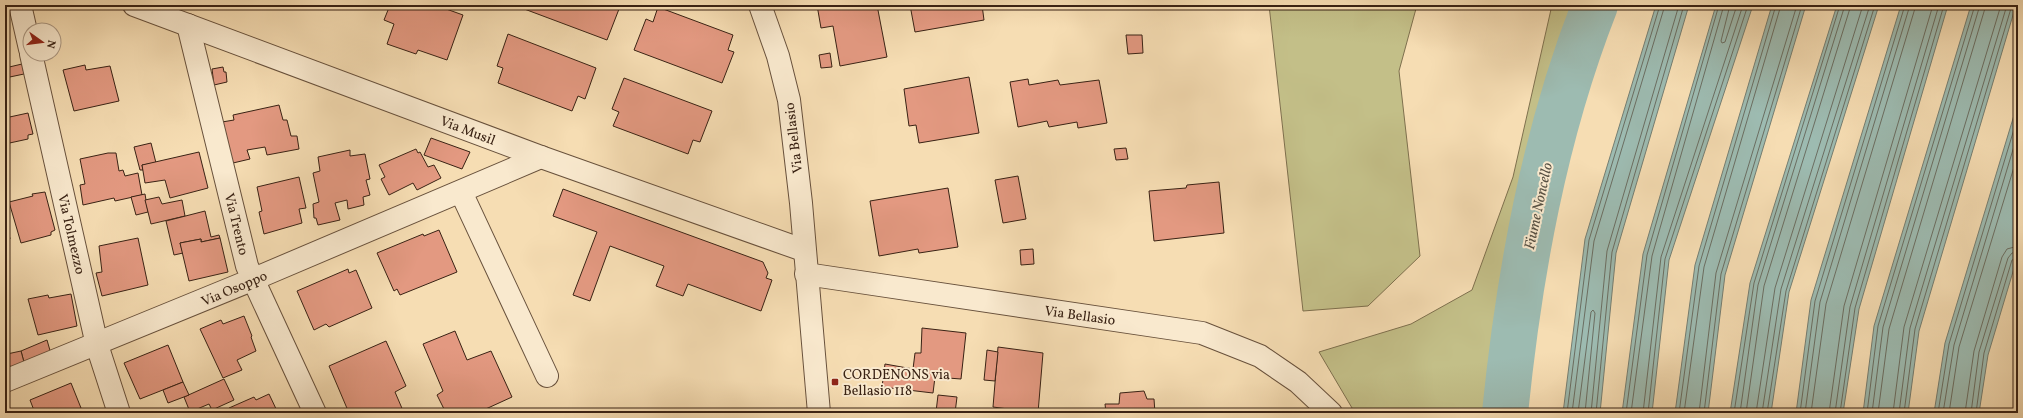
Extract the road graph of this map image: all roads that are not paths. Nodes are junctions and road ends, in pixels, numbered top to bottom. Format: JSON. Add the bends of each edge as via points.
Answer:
{"nodes":[{"id":1,"x":20,"y":5,"type":"edge"},
{"id":2,"x":134,"y":5,"type":"edge"},
{"id":3,"x":760,"y":5,"type":"edge"},
{"id":4,"x":24,"y":22,"type":"edge"},
{"id":5,"x":188,"y":25,"type":"junction"},
{"id":6,"x":33,"y":62,"type":"edge"},
{"id":7,"x":541,"y":157,"type":"junction"},
{"id":8,"x":461,"y":192,"type":"junction"},
{"id":9,"x":803,"y":250,"type":"junction"},
{"id":10,"x":806,"y":274,"type":"junction"},
{"id":11,"x":254,"y":279,"type":"junction"},
{"id":12,"x":97,"y":345,"type":"junction"},
{"id":13,"x":547,"y":376,"type":"dead end"},
{"id":14,"x":5,"y":381,"type":"edge"},
{"id":15,"x":119,"y":413,"type":"edge"},
{"id":16,"x":314,"y":413,"type":"edge"},
{"id":17,"x":819,"y":413,"type":"edge"},
{"id":18,"x":1331,"y":413,"type":"edge"}],
"edges":[{"from":1,"to":4,"type":"street"},
{"from":2,"to":5,"type":"street","name":"Via Musil"},
{"from":3,"to":9,"type":"street","name":"Via Bellasio","via":[[778,56],[789,100]]},
{"from":5,"to":7,"type":"street","name":"Via Musil"},
{"from":5,"to":11,"type":"street","name":"Via Trento","via":[[248,266]]},
{"from":6,"to":12,"type":"street","name":"Via Tolmezzo"},
{"from":7,"to":8,"type":"street","name":"Via Osoppo"},
{"from":7,"to":9,"type":"street","name":"Via Musil"},
{"from":8,"to":11,"type":"street","name":"Via Osoppo"},
{"from":8,"to":13,"type":"street"},
{"from":9,"to":10,"type":"street","name":"Via Bellasio"},
{"from":10,"to":17,"type":"street","name":"Via Bellasio"},
{"from":10,"to":18,"type":"street","name":"Via Bellasio","via":[[1202,333],[1260,356],[1298,382]]},
{"from":11,"to":12,"type":"street","name":"Via Osoppo"},
{"from":11,"to":16,"type":"street","name":"Via Trento"},
{"from":12,"to":14,"type":"street","name":"Via Osoppo"},
{"from":12,"to":15,"type":"street","name":"Via Tolmezzo"}]}
